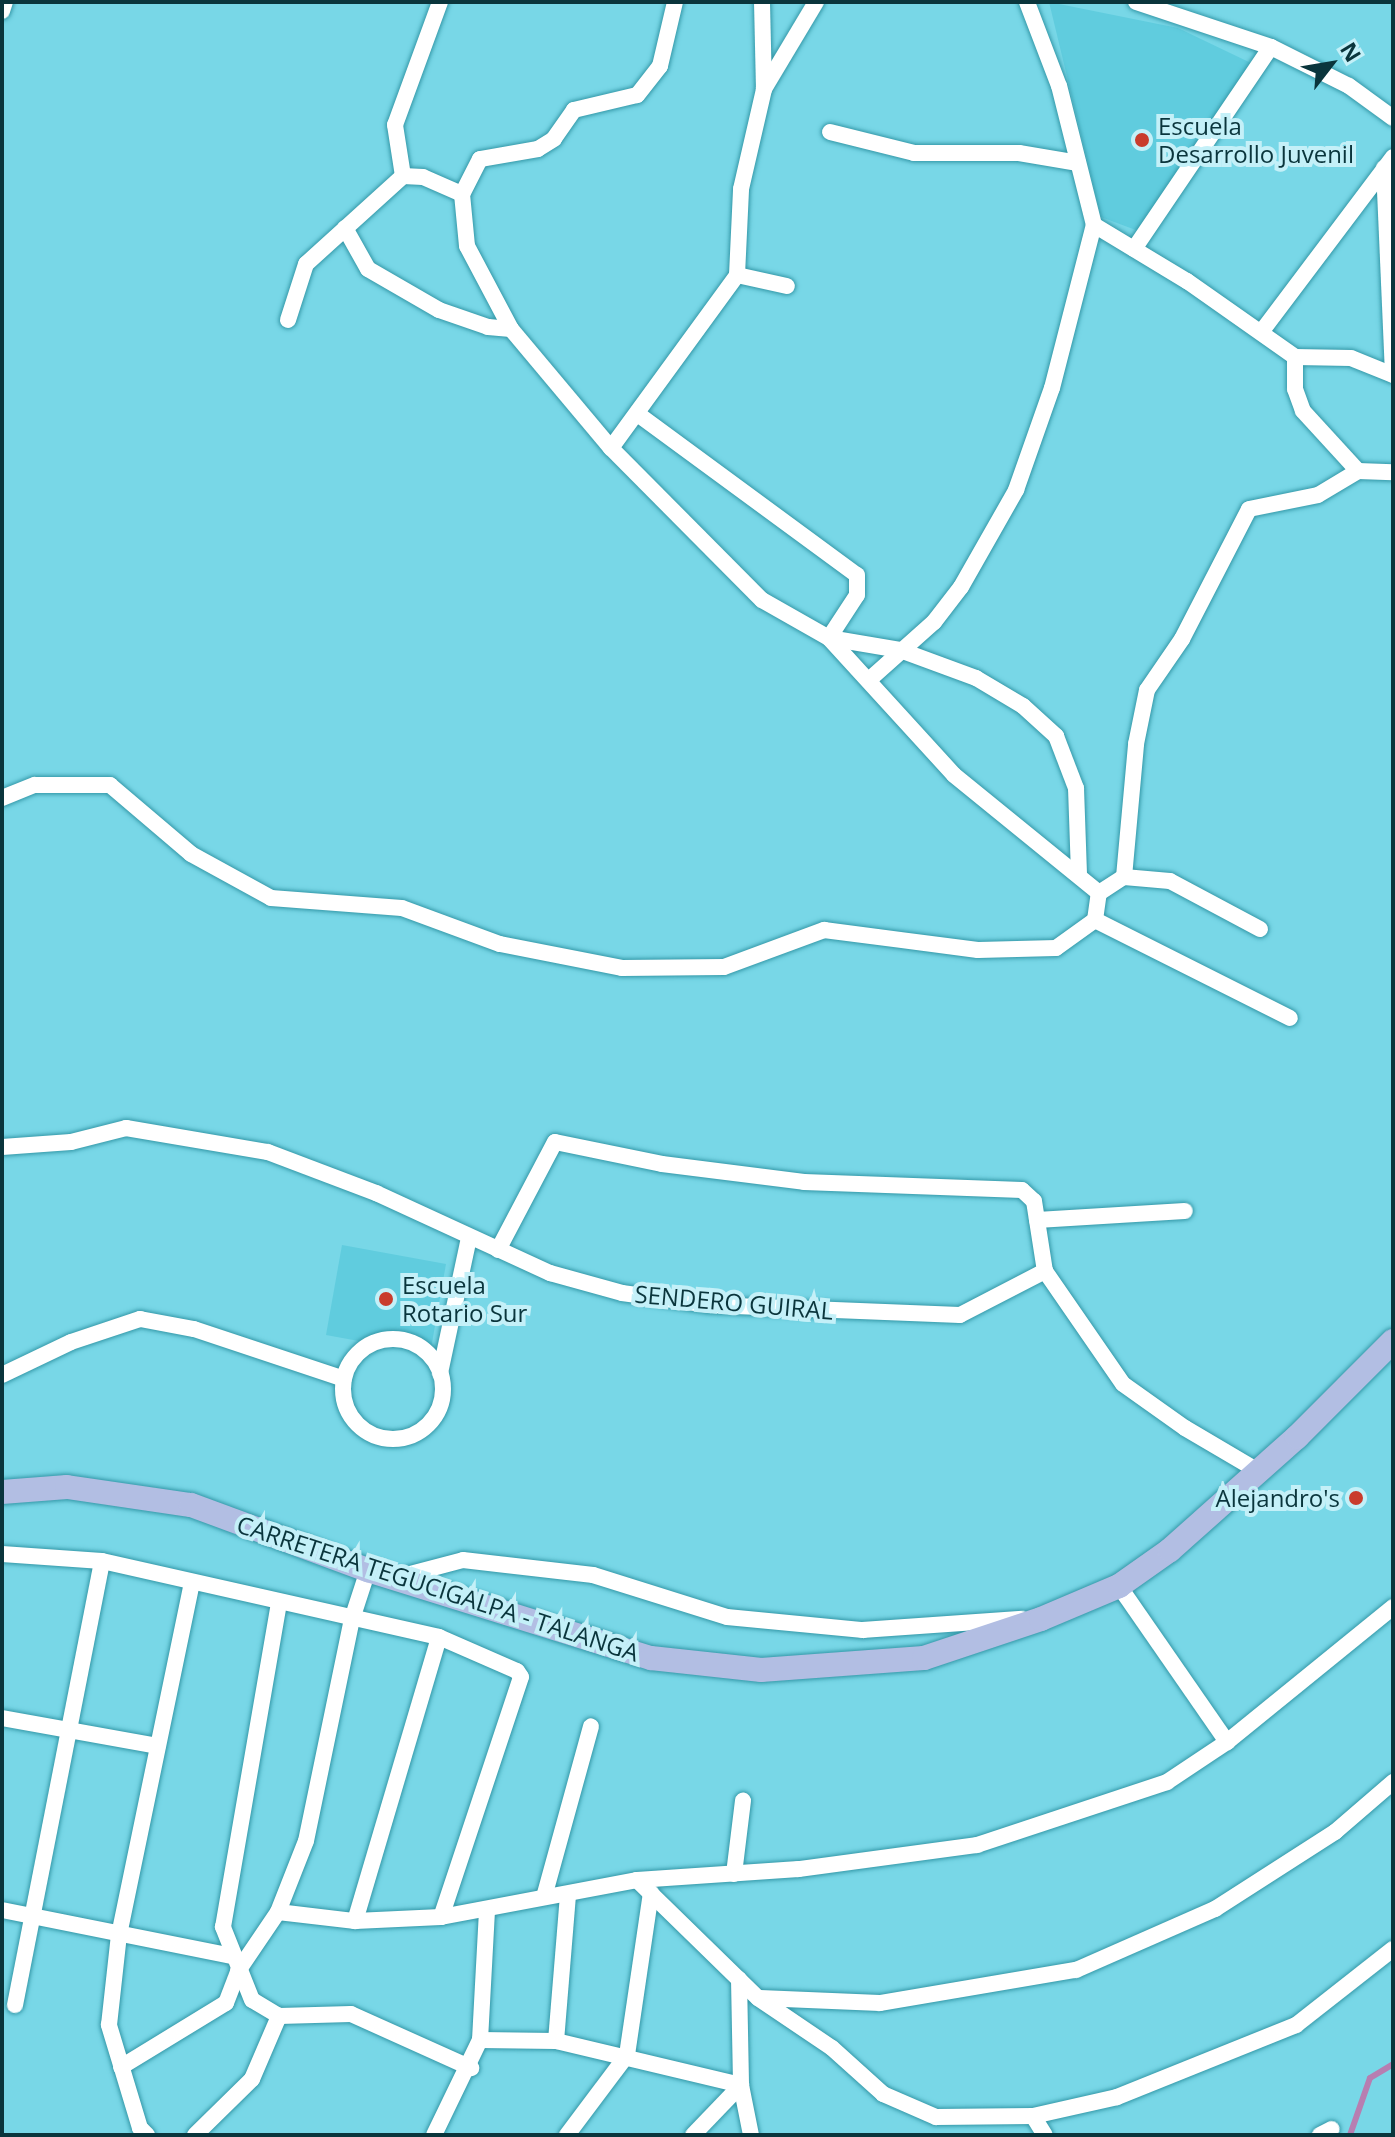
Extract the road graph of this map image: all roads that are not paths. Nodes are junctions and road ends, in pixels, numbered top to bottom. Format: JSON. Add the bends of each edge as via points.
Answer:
{"nodes":[{"id":1,"x":5,"y":2,"type":"edge"},
{"id":2,"x":440,"y":2,"type":"edge"},
{"id":3,"x":675,"y":2,"type":"edge"},
{"id":4,"x":762,"y":2,"type":"edge"},
{"id":5,"x":816,"y":2,"type":"edge"},
{"id":6,"x":1027,"y":2,"type":"edge"},
{"id":7,"x":1136,"y":2,"type":"edge"},
{"id":8,"x":2,"y":11,"type":"edge"},
{"id":9,"x":1271,"y":47,"type":"junction"},
{"id":10,"x":764,"y":89,"type":"junction"},
{"id":11,"x":1393,"y":118,"type":"edge"},
{"id":12,"x":830,"y":132,"type":"dead end"},
{"id":13,"x":1078,"y":163,"type":"junction"},
{"id":14,"x":1389,"y":163,"type":"edge"},
{"id":15,"x":403,"y":176,"type":"junction"},
{"id":16,"x":462,"y":194,"type":"junction"},
{"id":17,"x":1094,"y":225,"type":"junction"},
{"id":18,"x":345,"y":228,"type":"junction"},
{"id":19,"x":1134,"y":249,"type":"junction"},
{"id":20,"x":737,"y":275,"type":"junction"},
{"id":21,"x":787,"y":286,"type":"dead end"},
{"id":22,"x":288,"y":320,"type":"dead end"},
{"id":23,"x":511,"y":329,"type":"junction"},
{"id":24,"x":1262,"y":331,"type":"junction"},
{"id":25,"x":1295,"y":357,"type":"junction"},
{"id":26,"x":1393,"y":375,"type":"edge"},
{"id":27,"x":639,"y":415,"type":"junction"},
{"id":28,"x":611,"y":448,"type":"junction"},
{"id":29,"x":1358,"y":471,"type":"junction"},
{"id":30,"x":1393,"y":472,"type":"edge"},
{"id":31,"x":829,"y":638,"type":"junction"},
{"id":32,"x":900,"y":650,"type":"junction"},
{"id":33,"x":870,"y":679,"type":"junction"},
{"id":34,"x":2,"y":798,"type":"edge"},
{"id":35,"x":1079,"y":874,"type":"junction"},
{"id":36,"x":1124,"y":877,"type":"junction"},
{"id":37,"x":1099,"y":893,"type":"junction"},
{"id":38,"x":1095,"y":920,"type":"junction"},
{"id":39,"x":1260,"y":929,"type":"dead end"},
{"id":40,"x":1290,"y":1018,"type":"dead end"},
{"id":41,"x":2,"y":1147,"type":"edge"},
{"id":42,"x":1185,"y":1211,"type":"dead end"},
{"id":43,"x":1037,"y":1220,"type":"junction"},
{"id":44,"x":469,"y":1238,"type":"junction"},
{"id":45,"x":498,"y":1250,"type":"junction"},
{"id":46,"x":1045,"y":1271,"type":"junction"},
{"id":47,"x":1393,"y":1341,"type":"edge"},
{"id":48,"x":440,"y":1373,"type":"junction"},
{"id":49,"x":2,"y":1375,"type":"edge"},
{"id":50,"x":344,"y":1379,"type":"junction"},
{"id":51,"x":1258,"y":1471,"type":"junction"},
{"id":52,"x":2,"y":1492,"type":"edge"},
{"id":53,"x":3,"y":1559,"type":"edge"},
{"id":54,"x":102,"y":1561,"type":"junction"},
{"id":55,"x":368,"y":1570,"type":"junction"},
{"id":56,"x":395,"y":1578,"type":"junction"},
{"id":57,"x":192,"y":1583,"type":"junction"},
{"id":58,"x":1119,"y":1586,"type":"junction"},
{"id":59,"x":279,"y":1603,"type":"junction"},
{"id":60,"x":1393,"y":1607,"type":"edge"},
{"id":61,"x":352,"y":1619,"type":"junction"},
{"id":62,"x":1041,"y":1619,"type":"junction"},
{"id":63,"x":439,"y":1637,"type":"junction"},
{"id":64,"x":2,"y":1718,"type":"edge"},
{"id":65,"x":591,"y":1726,"type":"dead end"},
{"id":66,"x":68,"y":1731,"type":"junction"},
{"id":67,"x":1227,"y":1742,"type":"junction"},
{"id":68,"x":158,"y":1746,"type":"junction"},
{"id":69,"x":1393,"y":1782,"type":"edge"},
{"id":70,"x":743,"y":1801,"type":"dead end"},
{"id":71,"x":734,"y":1874,"type":"junction"},
{"id":72,"x":637,"y":1880,"type":"junction"},
{"id":73,"x":651,"y":1893,"type":"junction"},
{"id":74,"x":568,"y":1894,"type":"junction"},
{"id":75,"x":544,"y":1897,"type":"junction"},
{"id":76,"x":2,"y":1910,"type":"edge"},
{"id":77,"x":487,"y":1911,"type":"junction"},
{"id":78,"x":278,"y":1912,"type":"junction"},
{"id":79,"x":31,"y":1917,"type":"junction"},
{"id":80,"x":441,"y":1917,"type":"junction"},
{"id":81,"x":355,"y":1921,"type":"junction"},
{"id":82,"x":119,"y":1935,"type":"junction"},
{"id":83,"x":1393,"y":1949,"type":"edge"},
{"id":84,"x":235,"y":1964,"type":"junction"},
{"id":85,"x":739,"y":1979,"type":"junction"},
{"id":86,"x":758,"y":1998,"type":"junction"},
{"id":87,"x":15,"y":2005,"type":"dead end"},
{"id":88,"x":279,"y":2016,"type":"junction"},
{"id":89,"x":480,"y":2040,"type":"junction"},
{"id":90,"x":556,"y":2041,"type":"junction"},
{"id":91,"x":627,"y":2055,"type":"junction"},
{"id":92,"x":121,"y":2067,"type":"junction"},
{"id":93,"x":471,"y":2068,"type":"junction"},
{"id":94,"x":741,"y":2085,"type":"junction"},
{"id":95,"x":1033,"y":2116,"type":"junction"},
{"id":96,"x":140,"y":2133,"type":"edge"},
{"id":97,"x":195,"y":2135,"type":"edge"},
{"id":98,"x":434,"y":2135,"type":"edge"},
{"id":99,"x":567,"y":2135,"type":"edge"},
{"id":100,"x":693,"y":2135,"type":"edge"},
{"id":101,"x":751,"y":2135,"type":"edge"},
{"id":102,"x":1045,"y":2135,"type":"edge"}],
"edges":[{"from":1,"to":8,"type":"street"},
{"from":2,"to":15,"type":"street","via":[[395,125]]},
{"from":3,"to":16,"type":"street","via":[[660,66],[637,95],[574,110],[554,139],[538,149],[480,159]]},
{"from":4,"to":10,"type":"street"},
{"from":5,"to":10,"type":"street"},
{"from":6,"to":13,"type":"street","via":[[1059,86]]},
{"from":7,"to":9,"type":"street"},
{"from":9,"to":11,"type":"street","via":[[1349,86]]},
{"from":9,"to":19,"type":"street"},
{"from":10,"to":20,"type":"street","via":[[741,189]]},
{"from":12,"to":13,"type":"street","via":[[914,153],[1019,153]]},
{"from":13,"to":17,"type":"street"},
{"from":14,"to":24,"type":"street"},
{"from":14,"to":26,"type":"street"},
{"from":15,"to":16,"type":"street","via":[[423,177]]},
{"from":15,"to":18,"type":"street"},
{"from":16,"to":23,"type":"street","via":[[467,246]]},
{"from":17,"to":19,"type":"street"},
{"from":17,"to":32,"type":"street","via":[[1052,388],[1016,490],[961,587],[934,622]]},
{"from":18,"to":22,"type":"street","via":[[306,264]]},
{"from":18,"to":23,"type":"street","via":[[368,269],[439,310]]},
{"from":19,"to":24,"type":"street"},
{"from":20,"to":21,"type":"street"},
{"from":20,"to":27,"type":"street"},
{"from":23,"to":28,"type":"street"},
{"from":24,"to":25,"type":"street"},
{"from":25,"to":26,"type":"street","via":[[1351,358]]},
{"from":25,"to":29,"type":"street","via":[[1295,389],[1303,411]]},
{"from":27,"to":28,"type":"street"},
{"from":27,"to":31,"type":"street","via":[[857,575],[857,595]]},
{"from":28,"to":31,"type":"street","via":[[762,600]]},
{"from":29,"to":30,"type":"street"},
{"from":29,"to":36,"type":"street","via":[[1318,495],[1262,504],[1242,518],[1182,639],[1147,690],[1136,744]]},
{"from":31,"to":32,"type":"street"},
{"from":31,"to":33,"type":"street"},
{"from":32,"to":33,"type":"street"},
{"from":32,"to":35,"type":"street","via":[[976,678],[1023,706],[1056,736],[1076,788]]},
{"from":33,"to":35,"type":"street","via":[[954,775]]},
{"from":34,"to":38,"type":"street","via":[[35,785],[110,785],[191,854],[271,898],[402,908],[500,944],[622,968],[724,967],[824,930],[978,950],[1056,948]]},
{"from":35,"to":37,"type":"street"},
{"from":36,"to":37,"type":"street"},
{"from":36,"to":39,"type":"street","via":[[1170,881]]},
{"from":37,"to":38,"type":"street"},
{"from":38,"to":40,"type":"street"},
{"from":41,"to":44,"type":"street","name":"SENDERO GUIRAL","via":[[71,1142],[126,1128],[232,1144],[268,1152],[376,1193]]},
{"from":42,"to":43,"type":"street"},
{"from":43,"to":45,"type":"street","via":[[1034,1201],[1022,1190],[804,1182],[662,1164],[555,1142]]},
{"from":43,"to":46,"type":"street"},
{"from":44,"to":45,"type":"street","name":"SENDERO GUIRAL"},
{"from":44,"to":48,"type":"street"},
{"from":45,"to":46,"type":"street","name":"SENDERO GUIRAL","via":[[550,1273],[622,1293],[710,1305],[910,1315],[960,1315]]},
{"from":46,"to":51,"type":"street","via":[[1123,1384]]},
{"from":47,"to":51,"type":"main road","name":"CARRETERA TEGUCIGALPA - TALANGA"},
{"from":48,"to":50,"type":"street","via":[[421,1347],[389,1339],[360,1351]]},
{"from":48,"to":50,"type":"street","via":[[441,1403],[434,1417],[411,1435],[396,1438],[367,1431],[356,1421],[347,1409]]},
{"from":49,"to":50,"type":"street","via":[[71,1342],[140,1319],[194,1329]]},
{"from":51,"to":58,"type":"main road","name":"CARRETERA TEGUCIGALPA - TALANGA","via":[[1170,1550]]},
{"from":52,"to":55,"type":"main road","name":"CARRETERA TEGUCIGALPA - TALANGA","via":[[67,1487],[191,1505]]},
{"from":53,"to":54,"type":"street"},
{"from":54,"to":57,"type":"street"},
{"from":54,"to":66,"type":"street"},
{"from":55,"to":56,"type":"main road","name":"CARRETERA TEGUCIGALPA - TALANGA"},
{"from":55,"to":61,"type":"street"},
{"from":56,"to":62,"type":"street","via":[[463,1560],[593,1575],[727,1617],[863,1630]]},
{"from":56,"to":62,"type":"main road","name":"CARRETERA TEGUCIGALPA - TALANGA","via":[[651,1658],[761,1670],[924,1658]]},
{"from":57,"to":59,"type":"street"},
{"from":57,"to":68,"type":"street"},
{"from":58,"to":62,"type":"main road","name":"CARRETERA TEGUCIGALPA - TALANGA"},
{"from":58,"to":67,"type":"street"},
{"from":59,"to":61,"type":"street"},
{"from":59,"to":84,"type":"street","via":[[223,1927]]},
{"from":60,"to":67,"type":"street"},
{"from":61,"to":63,"type":"street"},
{"from":61,"to":78,"type":"street","via":[[306,1841]]},
{"from":63,"to":80,"type":"street","via":[[521,1677]]},
{"from":63,"to":81,"type":"street"},
{"from":64,"to":66,"type":"street"},
{"from":65,"to":75,"type":"street"},
{"from":66,"to":68,"type":"street"},
{"from":66,"to":79,"type":"street"},
{"from":67,"to":71,"type":"street","via":[[1167,1782],[977,1845]]},
{"from":68,"to":82,"type":"street"},
{"from":69,"to":86,"type":"street","via":[[1335,1832],[1215,1909],[1076,1970],[880,2003]]},
{"from":70,"to":71,"type":"street"},
{"from":71,"to":72,"type":"street"},
{"from":72,"to":73,"type":"street"},
{"from":72,"to":74,"type":"street"},
{"from":73,"to":85,"type":"street"},
{"from":73,"to":91,"type":"street"},
{"from":74,"to":75,"type":"street"},
{"from":74,"to":90,"type":"street"},
{"from":75,"to":77,"type":"street"},
{"from":76,"to":79,"type":"street"},
{"from":77,"to":80,"type":"street"},
{"from":77,"to":89,"type":"street"},
{"from":78,"to":81,"type":"street"},
{"from":78,"to":84,"type":"street"},
{"from":79,"to":82,"type":"street"},
{"from":79,"to":87,"type":"street"},
{"from":80,"to":81,"type":"street"},
{"from":82,"to":84,"type":"street"},
{"from":82,"to":92,"type":"street","via":[[109,2025]]},
{"from":83,"to":95,"type":"street","via":[[1296,2025],[1117,2097]]},
{"from":84,"to":88,"type":"street","via":[[252,2000]]},
{"from":84,"to":92,"type":"street","via":[[226,2003]]},
{"from":85,"to":86,"type":"street"},
{"from":85,"to":94,"type":"street"},
{"from":86,"to":95,"type":"street","via":[[832,2048],[883,2094],[919,2113]]},
{"from":88,"to":93,"type":"street","via":[[351,2014]]},
{"from":88,"to":97,"type":"street","via":[[252,2079]]},
{"from":89,"to":90,"type":"street"},
{"from":89,"to":93,"type":"street"},
{"from":90,"to":91,"type":"street"},
{"from":91,"to":94,"type":"street"},
{"from":91,"to":99,"type":"street"},
{"from":92,"to":96,"type":"street"},
{"from":93,"to":98,"type":"street"},
{"from":94,"to":100,"type":"street"},
{"from":94,"to":101,"type":"street"},
{"from":95,"to":102,"type":"street"}]}
